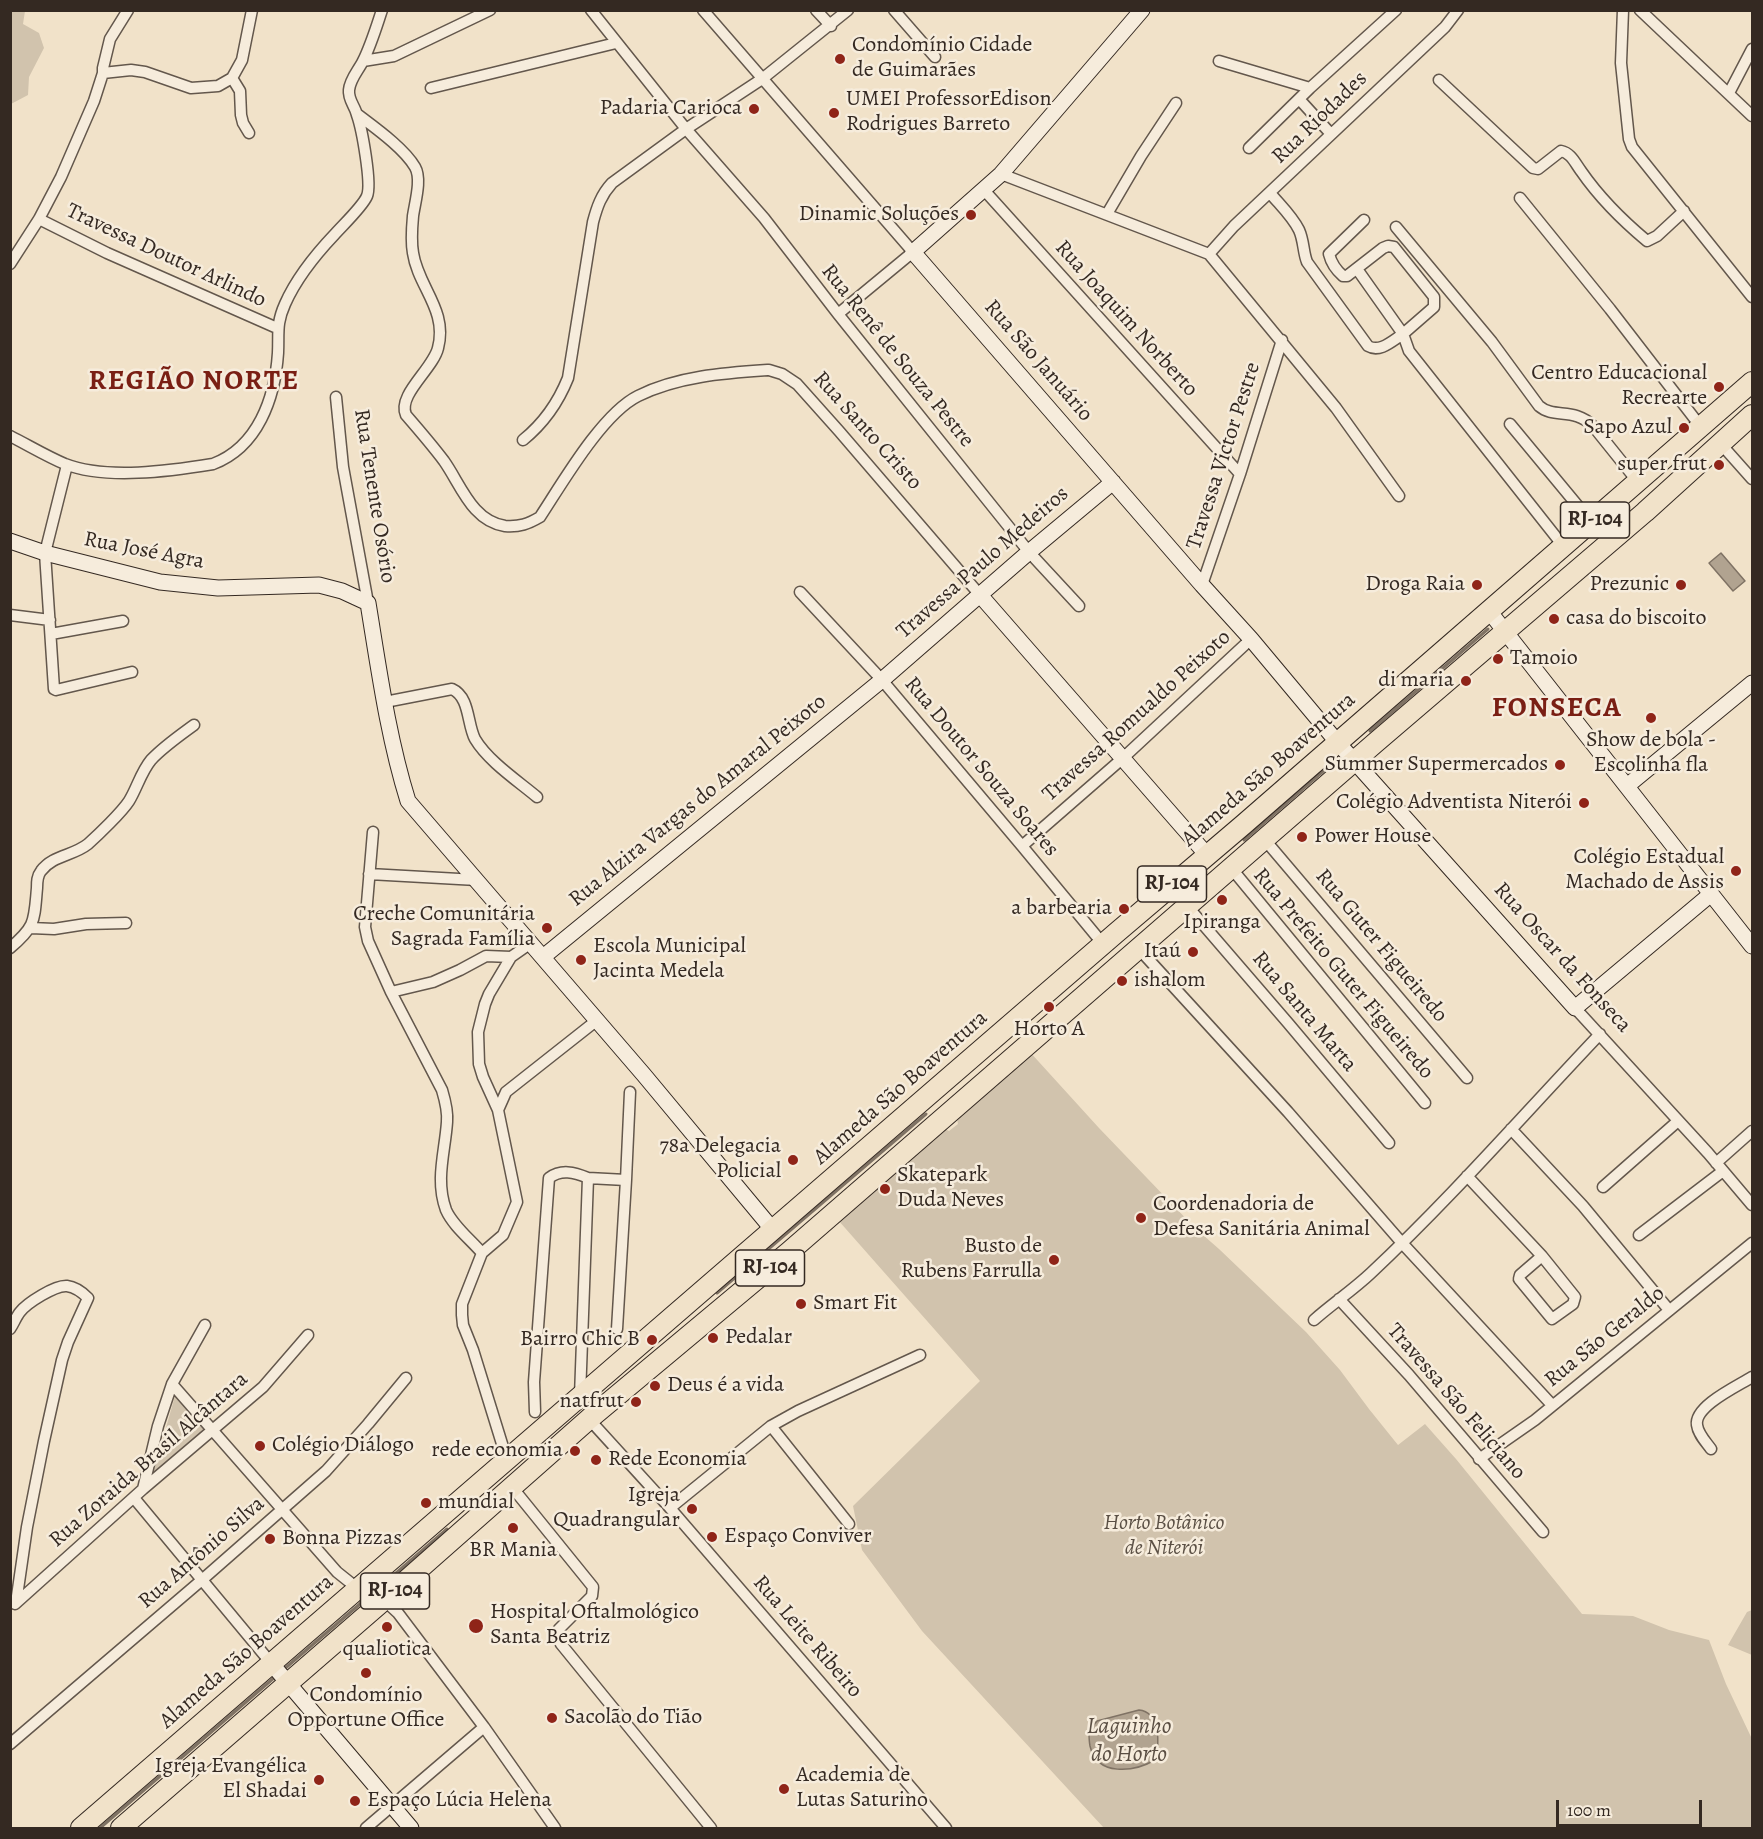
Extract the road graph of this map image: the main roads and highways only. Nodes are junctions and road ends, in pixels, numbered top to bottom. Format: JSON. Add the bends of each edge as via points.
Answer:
{"nodes":[{"id":1,"x":1752,"y":382,"type":"edge"},
{"id":2,"x":1752,"y":415,"type":"edge"},
{"id":3,"x":81,"y":1828,"type":"edge"},
{"id":4,"x":121,"y":1828,"type":"edge"}],
"edges":[{"from":1,"to":3,"type":"highway","name":"Alameda São Boaventura","number":"RJ-104","via":[[361,1590]]},
{"from":2,"to":4,"type":"highway","number":"RJ-104","via":[[1645,512],[789,1252],[380,1599]]}]}
